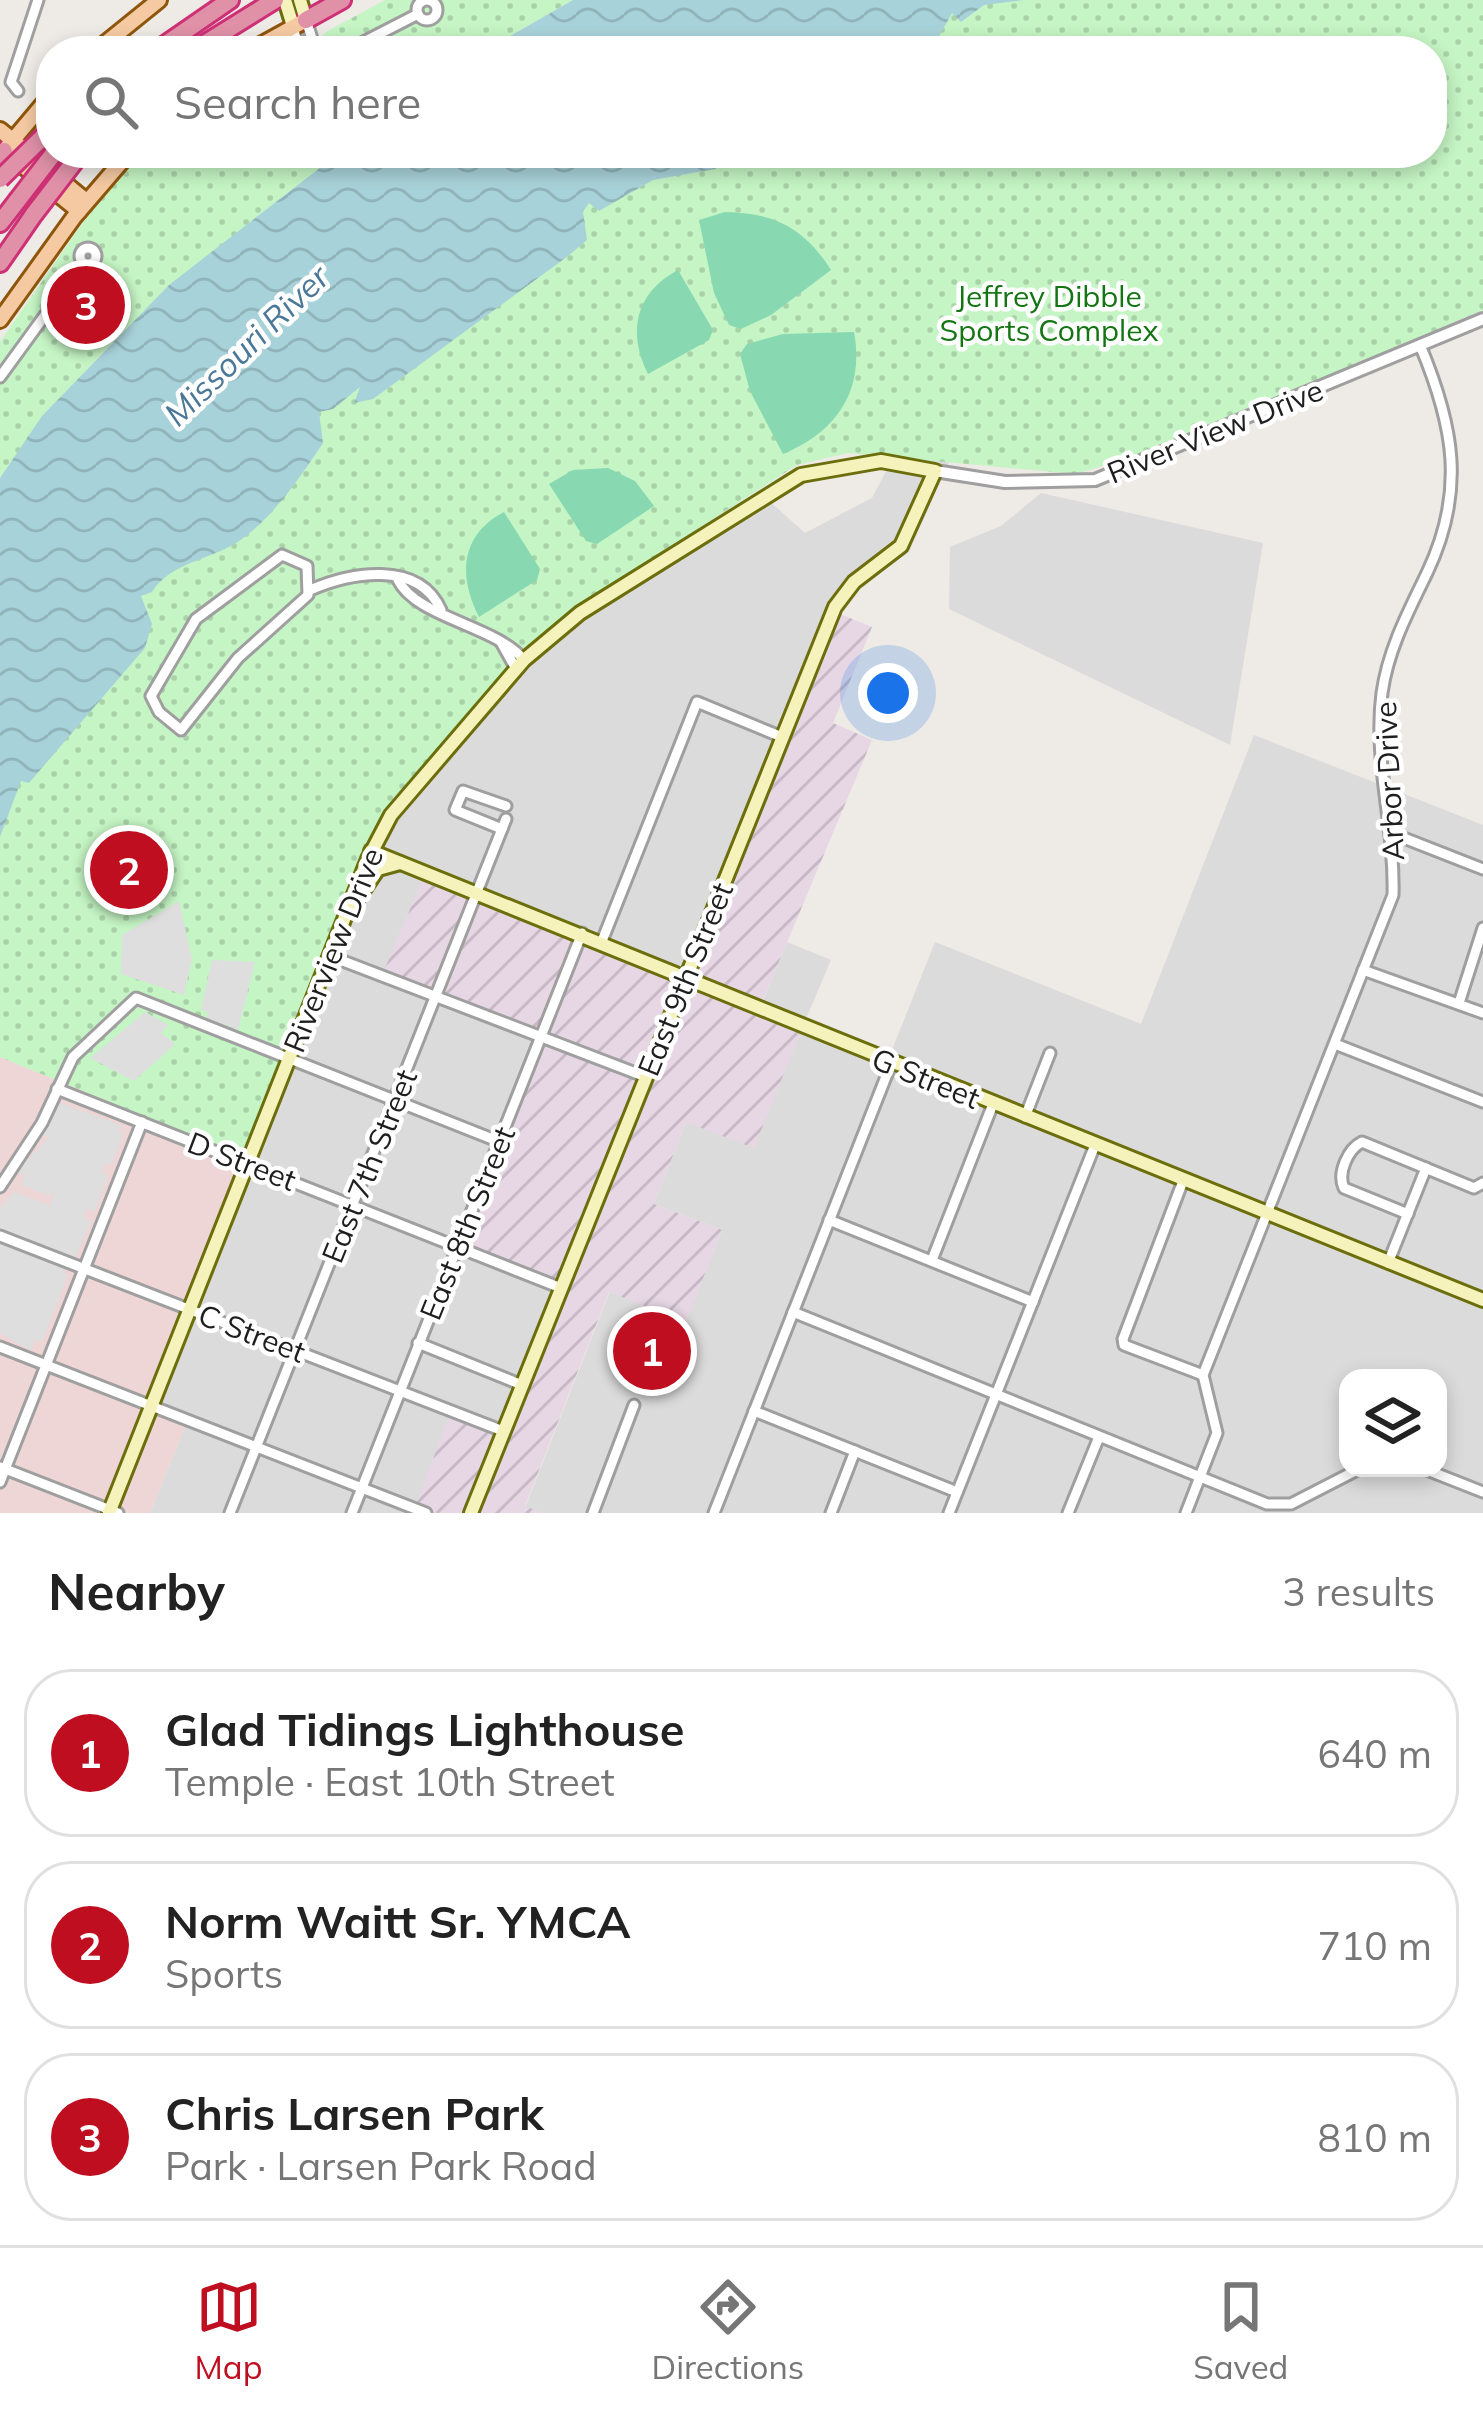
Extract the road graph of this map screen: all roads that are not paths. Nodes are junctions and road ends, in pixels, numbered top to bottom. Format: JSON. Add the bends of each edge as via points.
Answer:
{"nodes":[{"id":1,"x":38,"y":0,"type":"edge"},
{"id":2,"x":159,"y":0,"type":"edge"},
{"id":3,"x":230,"y":0,"type":"edge"},
{"id":4,"x":285,"y":0,"type":"edge"},
{"id":5,"x":300,"y":0,"type":"edge"},
{"id":6,"x":342,"y":0,"type":"edge"},
{"id":7,"x":270,"y":3,"type":"edge"},
{"id":8,"x":418,"y":14,"type":"dead end"},
{"id":9,"x":299,"y":23,"type":"junction"},
{"id":10,"x":189,"y":27,"type":"junction"},
{"id":11,"x":115,"y":36,"type":"edge"},
{"id":12,"x":171,"y":36,"type":"edge"},
{"id":13,"x":177,"y":36,"type":"edge"},
{"id":14,"x":217,"y":36,"type":"edge"},
{"id":15,"x":276,"y":36,"type":"edge"},
{"id":16,"x":299,"y":36,"type":"edge"},
{"id":17,"x":307,"y":36,"type":"edge"},
{"id":18,"x":375,"y":36,"type":"edge"},
{"id":19,"x":18,"y":91,"type":"dead end"},
{"id":20,"x":36,"y":111,"type":"edge"},
{"id":21,"x":36,"y":144,"type":"edge"},
{"id":22,"x":3,"y":145,"type":"edge"},
{"id":23,"x":42,"y":168,"type":"edge"},
{"id":24,"x":69,"y":168,"type":"edge"},
{"id":25,"x":116,"y":168,"type":"edge"},
{"id":26,"x":0,"y":179,"type":"edge"},
{"id":27,"x":82,"y":206,"type":"junction"},
{"id":28,"x":0,"y":223,"type":"edge"},
{"id":29,"x":0,"y":263,"type":"edge"},
{"id":30,"x":82,"y":263,"type":"dead end"},
{"id":31,"x":1483,"y":319,"type":"edge"},
{"id":32,"x":0,"y":320,"type":"edge"},
{"id":33,"x":1420,"y":345,"type":"junction"},
{"id":34,"x":0,"y":377,"type":"edge"},
{"id":35,"x":935,"y":471,"type":"junction"},
{"id":36,"x":310,"y":590,"type":"junction"},
{"id":37,"x":520,"y":664,"type":"junction"},
{"id":38,"x":782,"y":736,"type":"junction"},
{"id":39,"x":505,"y":818,"type":"junction"},
{"id":40,"x":1391,"y":833,"type":"junction"},
{"id":41,"x":371,"y":851,"type":"junction"},
{"id":42,"x":403,"y":863,"type":"junction"},
{"id":43,"x":1483,"y":869,"type":"edge"},
{"id":44,"x":477,"y":892,"type":"junction"},
{"id":45,"x":350,"y":906,"type":"junction"},
{"id":46,"x":1483,"y":928,"type":"edge"},
{"id":47,"x":582,"y":933,"type":"junction"},
{"id":48,"x":602,"y":941,"type":"junction"},
{"id":49,"x":330,"y":956,"type":"junction"},
{"id":50,"x":1363,"y":970,"type":"junction"},
{"id":51,"x":685,"y":979,"type":"junction"},
{"id":52,"x":436,"y":997,"type":"junction"},
{"id":53,"x":1459,"y":1004,"type":"junction"},
{"id":54,"x":1483,"y":1013,"type":"edge"},
{"id":55,"x":541,"y":1036,"type":"junction"},
{"id":56,"x":1335,"y":1044,"type":"junction"},
{"id":57,"x":1050,"y":1053,"type":"dead end"},
{"id":58,"x":290,"y":1058,"type":"junction"},
{"id":59,"x":891,"y":1064,"type":"junction"},
{"id":60,"x":646,"y":1077,"type":"junction"},
{"id":61,"x":57,"y":1088,"type":"junction"},
{"id":62,"x":395,"y":1101,"type":"junction"},
{"id":63,"x":1483,"y":1102,"type":"edge"},
{"id":64,"x":993,"y":1104,"type":"junction"},
{"id":65,"x":1025,"y":1118,"type":"junction"},
{"id":66,"x":142,"y":1122,"type":"junction"},
{"id":67,"x":500,"y":1142,"type":"junction"},
{"id":68,"x":1095,"y":1145,"type":"junction"},
{"id":69,"x":248,"y":1163,"type":"junction"},
{"id":70,"x":1426,"y":1168,"type":"junction"},
{"id":71,"x":1183,"y":1180,"type":"junction"},
{"id":72,"x":1483,"y":1183,"type":"edge"},
{"id":73,"x":0,"y":1186,"type":"edge"},
{"id":74,"x":354,"y":1205,"type":"junction"},
{"id":75,"x":1268,"y":1214,"type":"junction"},
{"id":76,"x":1408,"y":1214,"type":"junction"},
{"id":77,"x":829,"y":1220,"type":"junction"},
{"id":78,"x":0,"y":1237,"type":"edge"},
{"id":79,"x":458,"y":1246,"type":"junction"},
{"id":80,"x":932,"y":1260,"type":"junction"},
{"id":81,"x":1388,"y":1263,"type":"junction"},
{"id":82,"x":86,"y":1269,"type":"junction"},
{"id":83,"x":561,"y":1288,"type":"junction"},
{"id":84,"x":1483,"y":1300,"type":"edge"},
{"id":85,"x":1033,"y":1302,"type":"junction"},
{"id":86,"x":190,"y":1309,"type":"junction"},
{"id":87,"x":793,"y":1312,"type":"junction"},
{"id":88,"x":418,"y":1343,"type":"junction"},
{"id":89,"x":0,"y":1347,"type":"edge"},
{"id":90,"x":296,"y":1348,"type":"junction"},
{"id":91,"x":47,"y":1366,"type":"junction"},
{"id":92,"x":1203,"y":1376,"type":"junction"},
{"id":93,"x":522,"y":1384,"type":"junction"},
{"id":94,"x":400,"y":1390,"type":"junction"},
{"id":95,"x":995,"y":1396,"type":"junction"},
{"id":96,"x":634,"y":1405,"type":"dead end"},
{"id":97,"x":151,"y":1406,"type":"junction"},
{"id":98,"x":754,"y":1411,"type":"junction"},
{"id":99,"x":503,"y":1432,"type":"junction"},
{"id":100,"x":1099,"y":1437,"type":"junction"},
{"id":101,"x":257,"y":1446,"type":"junction"},
{"id":102,"x":855,"y":1451,"type":"junction"},
{"id":103,"x":2,"y":1468,"type":"edge"},
{"id":104,"x":1200,"y":1477,"type":"junction"},
{"id":105,"x":1342,"y":1477,"type":"edge"},
{"id":106,"x":1445,"y":1477,"type":"edge"},
{"id":107,"x":0,"y":1482,"type":"edge"},
{"id":108,"x":362,"y":1487,"type":"junction"},
{"id":109,"x":958,"y":1492,"type":"junction"},
{"id":110,"x":1483,"y":1492,"type":"edge"},
{"id":111,"x":112,"y":1512,"type":"edge"},
{"id":112,"x":230,"y":1513,"type":"edge"},
{"id":113,"x":352,"y":1513,"type":"edge"},
{"id":114,"x":426,"y":1513,"type":"edge"},
{"id":115,"x":471,"y":1513,"type":"edge"},
{"id":116,"x":593,"y":1513,"type":"edge"},
{"id":117,"x":714,"y":1513,"type":"edge"},
{"id":118,"x":831,"y":1513,"type":"edge"},
{"id":119,"x":949,"y":1513,"type":"edge"},
{"id":120,"x":1068,"y":1513,"type":"edge"},
{"id":121,"x":1186,"y":1513,"type":"edge"}],
"edges":[{"from":1,"to":19,"type":"street","via":[[14,62]]},
{"from":2,"to":11,"type":"main road"},
{"from":3,"to":10,"type":"highway"},
{"from":4,"to":9,"type":"main road"},
{"from":5,"to":9,"type":"main road"},
{"from":6,"to":9,"type":"highway"},
{"from":7,"to":14,"type":"highway"},
{"from":8,"to":18,"type":"street"},
{"from":9,"to":15,"type":"main road"},
{"from":9,"to":16,"type":"street"},
{"from":9,"to":17,"type":"street"},
{"from":10,"to":12,"type":"highway"},
{"from":10,"to":13,"type":"highway"},
{"from":20,"to":22,"type":"main road"},
{"from":21,"to":26,"type":"highway","bridge":true},
{"from":22,"to":27,"type":"main road"},
{"from":23,"to":28,"type":"highway","bridge":true},
{"from":24,"to":29,"type":"highway","bridge":true},
{"from":25,"to":27,"type":"main road"},
{"from":27,"to":32,"type":"main road"},
{"from":30,"to":34,"type":"street"},
{"from":31,"to":33,"type":"street","name":"River View Drive"},
{"from":33,"to":35,"type":"street","name":"River View Drive","via":[[1095,480],[1005,482]]},
{"from":33,"to":40,"type":"street","name":"Arbor Drive","via":[[1448,418],[1454,486],[1446,530],[1387,668],[1380,742]]},
{"from":35,"to":37,"type":"main road","name":"Riverview Drive","via":[[881,461],[801,475],[580,613]]},
{"from":35,"to":38,"type":"main road","name":"East 9th Street","via":[[902,546],[835,607]]},
{"from":36,"to":36,"type":"street","via":[[238,658],[181,730],[159,712],[151,696],[190,626],[264,564],[282,555],[302,562]]},
{"from":36,"to":37,"type":"street","via":[[355,572],[387,574],[501,642]]},
{"from":37,"to":41,"type":"main road","name":"Riverview Drive","via":[[391,815]]},
{"from":38,"to":48,"type":"street","via":[[697,702]]},
{"from":38,"to":51,"type":"main road","name":"East 9th Street"},
{"from":39,"to":39,"type":"street","via":[[455,810],[463,791]]},
{"from":39,"to":44,"type":"street","name":"East 7th Street"},
{"from":40,"to":43,"type":"street"},
{"from":40,"to":50,"type":"street","name":"Arbor Drive","via":[[1393,895]]},
{"from":41,"to":42,"type":"main road","name":"G Street"},
{"from":41,"to":45,"type":"main road","name":"Riverview Drive"},
{"from":42,"to":44,"type":"main road","name":"G Street"},
{"from":42,"to":45,"type":"main road","via":[[382,866]]},
{"from":44,"to":47,"type":"main road","name":"G Street"},
{"from":44,"to":52,"type":"street","name":"East 7th Street"},
{"from":45,"to":49,"type":"main road","name":"Riverview Drive"},
{"from":46,"to":53,"type":"street"},
{"from":47,"to":48,"type":"main road","name":"G Street"},
{"from":47,"to":55,"type":"street","name":"East 8th Street"},
{"from":48,"to":51,"type":"main road","name":"G Street"},
{"from":49,"to":52,"type":"street"},
{"from":49,"to":58,"type":"main road","name":"Riverview Drive"},
{"from":50,"to":53,"type":"street"},
{"from":50,"to":56,"type":"street","name":"Arbor Drive"},
{"from":51,"to":59,"type":"main road","name":"G Street"},
{"from":51,"to":60,"type":"main road","name":"East 9th Street"},
{"from":52,"to":55,"type":"street"},
{"from":52,"to":62,"type":"street","name":"East 7th Street"},
{"from":53,"to":54,"type":"street"},
{"from":55,"to":60,"type":"street"},
{"from":55,"to":67,"type":"street","name":"East 8th Street"},
{"from":56,"to":63,"type":"street"},
{"from":56,"to":75,"type":"street","name":"Arbor Drive"},
{"from":57,"to":65,"type":"street"},
{"from":58,"to":61,"type":"street","via":[[136,998],[74,1057]]},
{"from":58,"to":62,"type":"street"},
{"from":58,"to":69,"type":"main road","name":"Riverview Drive"},
{"from":59,"to":64,"type":"main road","name":"G Street"},
{"from":59,"to":77,"type":"street"},
{"from":60,"to":83,"type":"main road","name":"East 9th Street"},
{"from":61,"to":66,"type":"street","name":"D Street"},
{"from":61,"to":73,"type":"street"},
{"from":62,"to":67,"type":"street"},
{"from":62,"to":74,"type":"street","name":"East 7th Street"},
{"from":64,"to":65,"type":"main road","name":"G Street"},
{"from":64,"to":80,"type":"street"},
{"from":65,"to":68,"type":"main road","name":"G Street"},
{"from":66,"to":69,"type":"street","name":"D Street"},
{"from":66,"to":82,"type":"street"},
{"from":67,"to":79,"type":"street","name":"East 8th Street"},
{"from":68,"to":71,"type":"main road","name":"G Street"},
{"from":68,"to":85,"type":"street"},
{"from":69,"to":74,"type":"street","name":"D Street"},
{"from":69,"to":86,"type":"main road","name":"Riverview Drive"},
{"from":70,"to":72,"type":"street","via":[[1474,1188]]},
{"from":70,"to":76,"type":"street"},
{"from":70,"to":76,"type":"street","via":[[1362,1142],[1350,1154],[1344,1188]]},
{"from":71,"to":75,"type":"main road","name":"G Street"},
{"from":71,"to":92,"type":"street","via":[[1123,1339]]},
{"from":74,"to":79,"type":"street","name":"D Street"},
{"from":74,"to":90,"type":"street","name":"East 7th Street"},
{"from":75,"to":81,"type":"main road","name":"G Street"},
{"from":75,"to":92,"type":"street","name":"Arbor Drive"},
{"from":76,"to":81,"type":"street"},
{"from":77,"to":80,"type":"street"},
{"from":77,"to":87,"type":"street"},
{"from":78,"to":82,"type":"street","name":"C Street"},
{"from":79,"to":83,"type":"street","name":"D Street"},
{"from":79,"to":88,"type":"street","name":"East 8th Street"},
{"from":80,"to":85,"type":"street"},
{"from":81,"to":84,"type":"main road","name":"G Street"},
{"from":82,"to":86,"type":"street","name":"C Street"},
{"from":82,"to":91,"type":"street"},
{"from":83,"to":93,"type":"main road","name":"East 9th Street"},
{"from":85,"to":95,"type":"street"},
{"from":86,"to":90,"type":"street","name":"C Street"},
{"from":86,"to":97,"type":"main road","name":"Riverview Drive"},
{"from":87,"to":95,"type":"street"},
{"from":87,"to":98,"type":"street"},
{"from":88,"to":93,"type":"street"},
{"from":88,"to":94,"type":"street","name":"East 8th Street"},
{"from":89,"to":91,"type":"street"},
{"from":90,"to":94,"type":"street","name":"C Street"},
{"from":90,"to":101,"type":"street","name":"East 7th Street"},
{"from":91,"to":97,"type":"street"},
{"from":91,"to":103,"type":"street"},
{"from":92,"to":104,"type":"street","via":[[1217,1433]]},
{"from":93,"to":99,"type":"main road","name":"East 9th Street"},
{"from":94,"to":99,"type":"street","name":"C Street"},
{"from":94,"to":108,"type":"street","name":"East 8th Street"},
{"from":95,"to":100,"type":"street"},
{"from":95,"to":109,"type":"street"},
{"from":96,"to":116,"type":"street"},
{"from":97,"to":101,"type":"street"},
{"from":97,"to":111,"type":"main road","name":"Riverview Drive"},
{"from":98,"to":102,"type":"street"},
{"from":98,"to":117,"type":"street"},
{"from":99,"to":115,"type":"main road","name":"East 9th Street"},
{"from":100,"to":104,"type":"street"},
{"from":100,"to":120,"type":"street"},
{"from":101,"to":108,"type":"street"},
{"from":101,"to":112,"type":"street","name":"East 7th Street"},
{"from":102,"to":109,"type":"street"},
{"from":102,"to":118,"type":"street"},
{"from":103,"to":107,"type":"street"},
{"from":103,"to":111,"type":"street"},
{"from":104,"to":105,"type":"street","via":[[1280,1506]]},
{"from":104,"to":121,"type":"street"},
{"from":106,"to":110,"type":"street"},
{"from":108,"to":113,"type":"street","name":"East 8th Street"},
{"from":108,"to":114,"type":"street"},
{"from":109,"to":119,"type":"street"}]}
